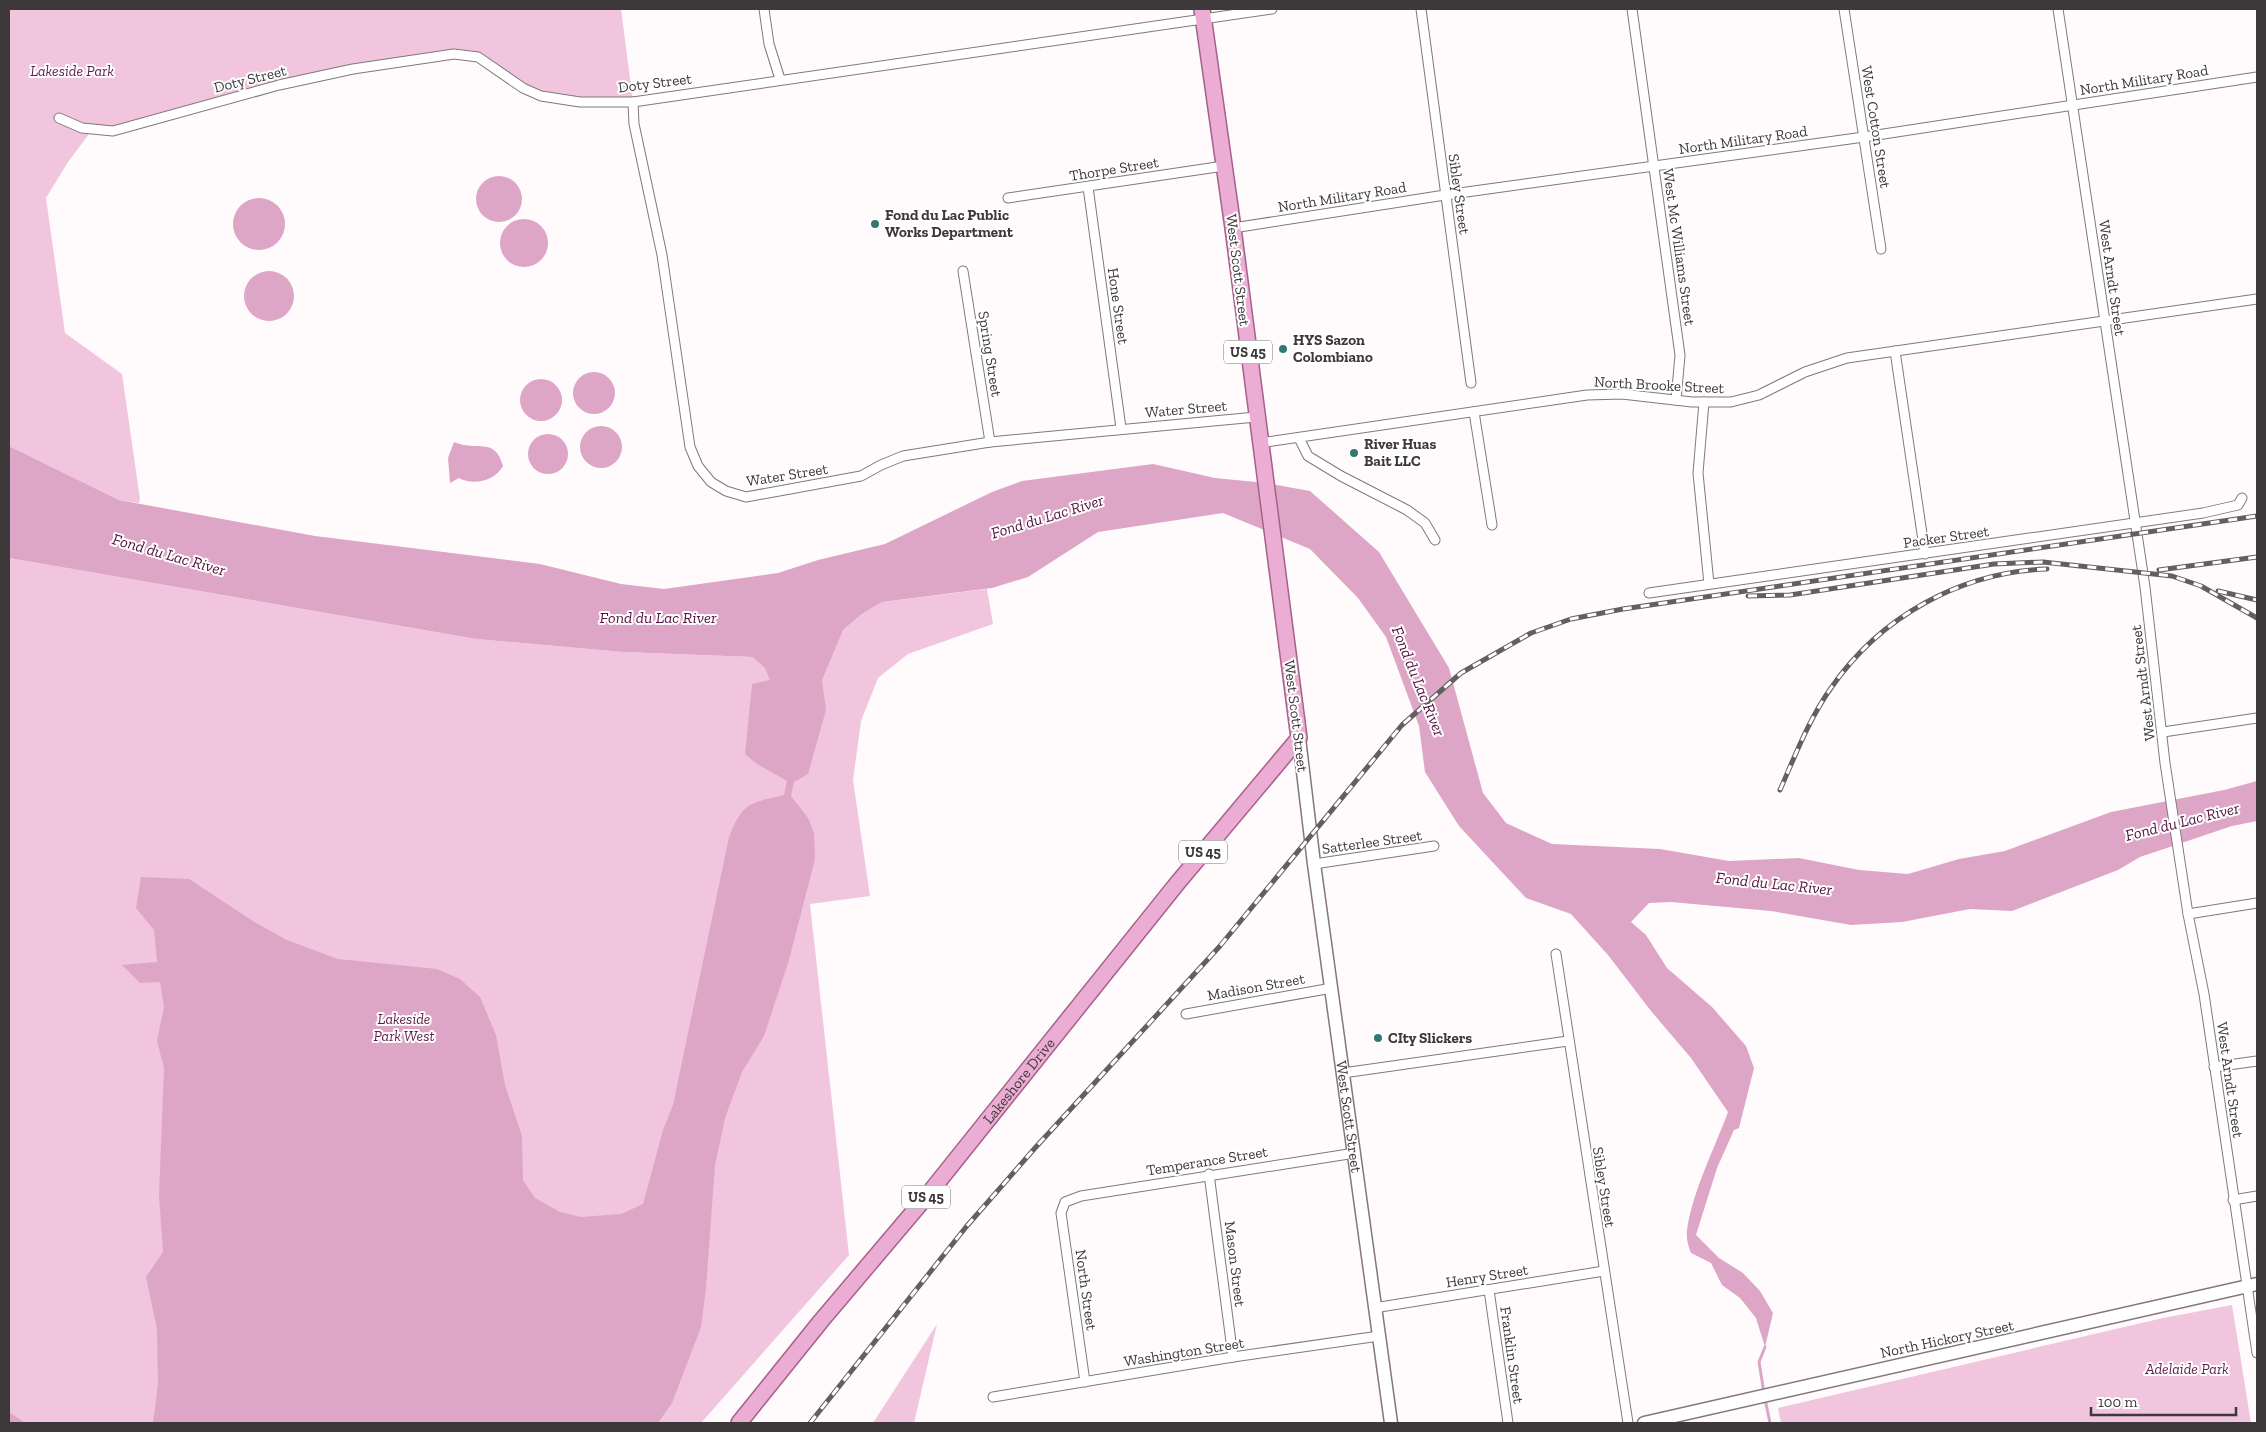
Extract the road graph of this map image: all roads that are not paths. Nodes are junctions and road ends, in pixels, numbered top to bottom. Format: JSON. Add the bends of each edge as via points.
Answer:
{"nodes":[{"id":1,"x":764,"y":9,"type":"edge"},
{"id":2,"x":1272,"y":9,"type":"edge"},
{"id":3,"x":1421,"y":9,"type":"edge"},
{"id":4,"x":1632,"y":9,"type":"edge"},
{"id":5,"x":1844,"y":9,"type":"edge"},
{"id":6,"x":2058,"y":9,"type":"edge"},
{"id":7,"x":1203,"y":14,"type":"edge"},
{"id":8,"x":2257,"y":77,"type":"edge"},
{"id":9,"x":780,"y":79,"type":"junction"},
{"id":10,"x":633,"y":102,"type":"junction"},
{"id":11,"x":2072,"y":105,"type":"junction"},
{"id":12,"x":59,"y":118,"type":"dead end"},
{"id":13,"x":1864,"y":137,"type":"junction"},
{"id":14,"x":1224,"y":166,"type":"junction"},
{"id":15,"x":1654,"y":167,"type":"junction"},
{"id":16,"x":1088,"y":187,"type":"junction"},
{"id":17,"x":1444,"y":195,"type":"junction"},
{"id":18,"x":1008,"y":198,"type":"dead end"},
{"id":19,"x":1233,"y":228,"type":"junction"},
{"id":20,"x":1881,"y":249,"type":"dead end"},
{"id":21,"x":963,"y":271,"type":"dead end"},
{"id":22,"x":2257,"y":299,"type":"edge"},
{"id":23,"x":2104,"y":322,"type":"junction"},
{"id":24,"x":1895,"y":351,"type":"junction"},
{"id":25,"x":1471,"y":383,"type":"dead end"},
{"id":26,"x":1676,"y":400,"type":"junction"},
{"id":27,"x":1704,"y":402,"type":"junction"},
{"id":28,"x":1474,"y":412,"type":"junction"},
{"id":29,"x":1256,"y":417,"type":"junction"},
{"id":30,"x":1121,"y":428,"type":"junction"},
{"id":31,"x":1299,"y":438,"type":"junction"},
{"id":32,"x":990,"y":442,"type":"junction"},
{"id":33,"x":1260,"y":443,"type":"junction"},
{"id":34,"x":2242,"y":498,"type":"dead end"},
{"id":35,"x":2136,"y":524,"type":"junction"},
{"id":36,"x":1492,"y":525,"type":"dead end"},
{"id":37,"x":1435,"y":540,"type":"dead end"},
{"id":38,"x":1925,"y":554,"type":"junction"},
{"id":39,"x":1709,"y":584,"type":"junction"},
{"id":40,"x":1649,"y":593,"type":"dead end"},
{"id":41,"x":2257,"y":718,"type":"edge"},
{"id":42,"x":2163,"y":732,"type":"junction"},
{"id":43,"x":1299,"y":738,"type":"junction"},
{"id":44,"x":1434,"y":846,"type":"dead end"},
{"id":45,"x":1314,"y":864,"type":"junction"},
{"id":46,"x":2257,"y":903,"type":"edge"},
{"id":47,"x":2188,"y":914,"type":"junction"},
{"id":48,"x":1556,"y":954,"type":"dead end"},
{"id":49,"x":1332,"y":988,"type":"junction"},
{"id":50,"x":1186,"y":1014,"type":"dead end"},
{"id":51,"x":1568,"y":1041,"type":"junction"},
{"id":52,"x":2257,"y":1060,"type":"edge"},
{"id":53,"x":2214,"y":1067,"type":"junction"},
{"id":54,"x":1343,"y":1073,"type":"junction"},
{"id":55,"x":1354,"y":1153,"type":"junction"},
{"id":56,"x":1209,"y":1174,"type":"junction"},
{"id":57,"x":2257,"y":1196,"type":"edge"},
{"id":58,"x":2234,"y":1200,"type":"junction"},
{"id":59,"x":1065,"y":1202,"type":"joint"},
{"id":60,"x":1604,"y":1271,"type":"junction"},
{"id":61,"x":2252,"y":1285,"type":"edge"},
{"id":62,"x":1489,"y":1290,"type":"junction"},
{"id":63,"x":1374,"y":1308,"type":"junction"},
{"id":64,"x":1379,"y":1336,"type":"junction"},
{"id":65,"x":2257,"y":1353,"type":"edge"},
{"id":66,"x":1233,"y":1358,"type":"junction"},
{"id":67,"x":1086,"y":1382,"type":"junction"},
{"id":68,"x":993,"y":1398,"type":"dead end"},
{"id":69,"x":739,"y":1423,"type":"edge"},
{"id":70,"x":1391,"y":1423,"type":"edge"},
{"id":71,"x":1508,"y":1423,"type":"edge"},
{"id":72,"x":1628,"y":1423,"type":"edge"},
{"id":73,"x":1644,"y":1423,"type":"edge"}],
"edges":[{"from":1,"to":9,"type":"street","via":[[769,44]]},
{"from":2,"to":7,"type":"street","name":"Doty Street"},
{"from":3,"to":17,"type":"street","name":"Sibley Street"},
{"from":4,"to":15,"type":"street","name":"West Mc Williams Street"},
{"from":5,"to":13,"type":"street","name":"West Cotton Street"},
{"from":6,"to":11,"type":"street","name":"West Arndt Street"},
{"from":7,"to":9,"type":"street","name":"Doty Street"},
{"from":7,"to":14,"type":"main road","name":"West Scott Street","number":"US 45"},
{"from":8,"to":11,"type":"street","name":"North Military Road"},
{"from":9,"to":10,"type":"street","name":"Doty Street"},
{"from":10,"to":12,"type":"street","name":"Doty Street","via":[[580,102],[541,96],[523,88],[478,57],[454,54],[353,69],[279,85],[113,131],[82,128]]},
{"from":10,"to":32,"type":"street","name":"Water Street","via":[[634,124],[662,255],[690,444],[698,466],[711,482],[746,497],[861,476],[903,456]]},
{"from":11,"to":13,"type":"street","name":"North Military Road"},
{"from":11,"to":23,"type":"street","name":"West Arndt Street"},
{"from":13,"to":15,"type":"street","name":"North Military Road"},
{"from":13,"to":20,"type":"street","name":"West Cotton Street"},
{"from":14,"to":16,"type":"street","name":"Thorpe Street"},
{"from":14,"to":19,"type":"main road","name":"West Scott Street","number":"US 45"},
{"from":15,"to":17,"type":"street","name":"North Military Road"},
{"from":15,"to":26,"type":"street","name":"West Mc Williams Street","via":[[1680,355]]},
{"from":16,"to":18,"type":"street","name":"Thorpe Street"},
{"from":16,"to":30,"type":"street","name":"Hone Street"},
{"from":17,"to":19,"type":"street","name":"North Military Road"},
{"from":17,"to":25,"type":"street","name":"Sibley Street"},
{"from":19,"to":29,"type":"main road","name":"West Scott Street","number":"US 45"},
{"from":21,"to":32,"type":"street","name":"Spring Street"},
{"from":22,"to":23,"type":"street","name":"North Brooke Street"},
{"from":23,"to":24,"type":"street","name":"North Brooke Street"},
{"from":23,"to":35,"type":"street","name":"West Arndt Street"},
{"from":24,"to":27,"type":"street","name":"North Brooke Street","via":[[1847,358],[1805,372],[1747,399]]},
{"from":24,"to":38,"type":"street"},
{"from":26,"to":27,"type":"street","name":"North Brooke Street"},
{"from":26,"to":28,"type":"street","name":"North Brooke Street","via":[[1606,394]]},
{"from":27,"to":39,"type":"street","via":[[1698,473]]},
{"from":28,"to":31,"type":"street","name":"North Brooke Street"},
{"from":28,"to":36,"type":"street"},
{"from":29,"to":30,"type":"street","name":"Water Street"},
{"from":29,"to":33,"type":"main road","name":"West Scott Street","number":"US 45"},
{"from":30,"to":32,"type":"street","name":"Water Street"},
{"from":31,"to":33,"type":"street","name":"North Brooke Street"},
{"from":31,"to":37,"type":"street","via":[[1308,456],[1406,510],[1425,523]]},
{"from":33,"to":43,"type":"main road","name":"West Scott Street","number":"US 45"},
{"from":34,"to":35,"type":"street","name":"Packer Street","via":[[2238,505],[2228,508]]},
{"from":35,"to":38,"type":"street","name":"Packer Street"},
{"from":35,"to":42,"type":"street","name":"West Arndt Street"},
{"from":38,"to":39,"type":"street","name":"Packer Street"},
{"from":39,"to":40,"type":"street","name":"Packer Street"},
{"from":41,"to":42,"type":"street"},
{"from":42,"to":47,"type":"street","name":"West Arndt Street"},
{"from":43,"to":45,"type":"main road","name":"West Scott Street"},
{"from":43,"to":69,"type":"main road","name":"Lakeshore Drive","number":"US 45"},
{"from":44,"to":45,"type":"street","name":"Satterlee Street"},
{"from":45,"to":49,"type":"main road","name":"West Scott Street"},
{"from":46,"to":47,"type":"street"},
{"from":47,"to":53,"type":"street","name":"West Arndt Street"},
{"from":48,"to":51,"type":"street","name":"Sibley Street"},
{"from":49,"to":50,"type":"street","name":"Madison Street"},
{"from":49,"to":54,"type":"main road","name":"West Scott Street"},
{"from":51,"to":54,"type":"street"},
{"from":51,"to":60,"type":"street","name":"Sibley Street"},
{"from":52,"to":53,"type":"street"},
{"from":53,"to":58,"type":"street","name":"West Arndt Street"},
{"from":54,"to":55,"type":"main road","name":"West Scott Street"},
{"from":55,"to":56,"type":"street","name":"Temperance Street"},
{"from":55,"to":63,"type":"main road","name":"West Scott Street"},
{"from":56,"to":59,"type":"street","name":"Temperance Street","via":[[1081,1196]]},
{"from":56,"to":66,"type":"street","name":"Mason Street"},
{"from":57,"to":58,"type":"street"},
{"from":58,"to":61,"type":"street","name":"West Arndt Street"},
{"from":59,"to":67,"type":"street","name":"North Street","via":[[1061,1213]]},
{"from":60,"to":62,"type":"street","name":"Henry Street"},
{"from":60,"to":72,"type":"street","name":"Sibley Street"},
{"from":61,"to":65,"type":"street","name":"West Arndt Street"},
{"from":61,"to":73,"type":"main road","name":"North Hickory Street"},
{"from":62,"to":63,"type":"street","name":"Henry Street"},
{"from":62,"to":71,"type":"street","name":"Franklin Street"},
{"from":63,"to":64,"type":"main road","name":"West Scott Street"},
{"from":64,"to":66,"type":"street","name":"Washington Street"},
{"from":64,"to":70,"type":"main road","name":"West Scott Street"},
{"from":66,"to":67,"type":"street","name":"Washington Street"},
{"from":67,"to":68,"type":"street","name":"Washington Street"}]}
